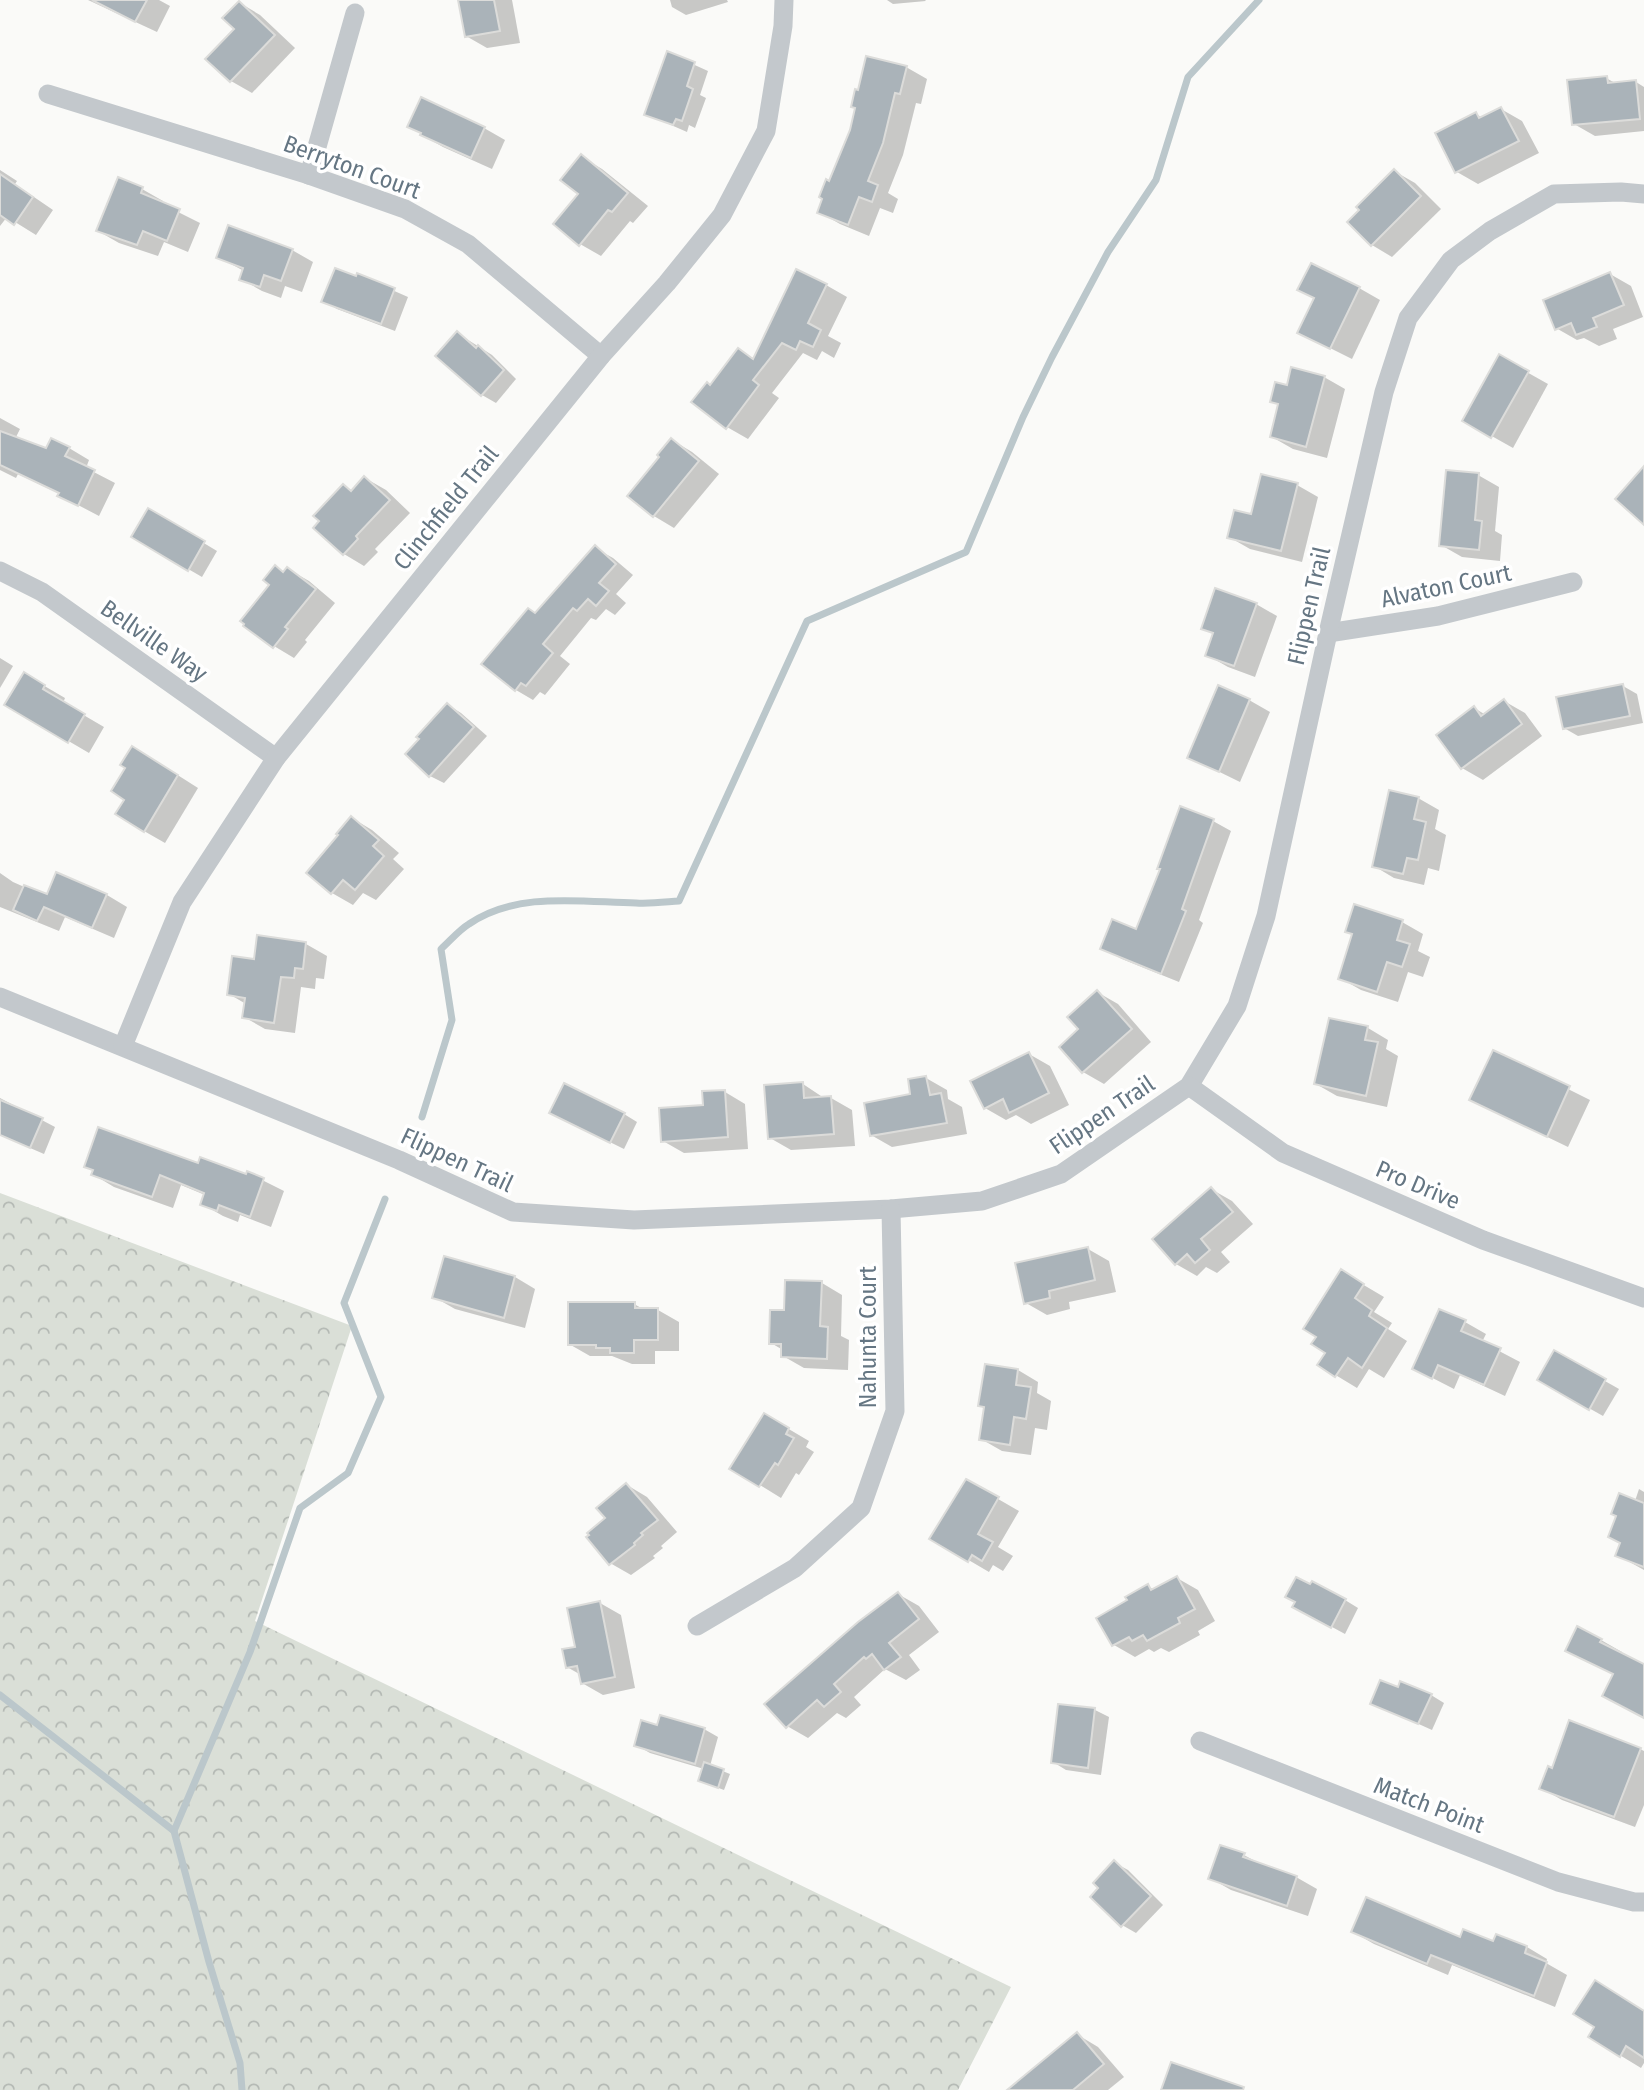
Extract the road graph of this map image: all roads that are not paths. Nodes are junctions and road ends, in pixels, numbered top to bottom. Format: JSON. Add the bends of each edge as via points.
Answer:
{"nodes":[{"id":1,"x":784,"y":0,"type":"edge"},
{"id":2,"x":355,"y":13,"type":"dead end"},
{"id":3,"x":48,"y":94,"type":"dead end"},
{"id":4,"x":309,"y":175,"type":"junction"},
{"id":5,"x":1644,"y":194,"type":"edge"},
{"id":6,"x":601,"y":356,"type":"junction"},
{"id":7,"x":0,"y":571,"type":"edge"},
{"id":8,"x":1573,"y":582,"type":"dead end"},
{"id":9,"x":1328,"y":633,"type":"junction"},
{"id":10,"x":276,"y":758,"type":"junction"},
{"id":11,"x":0,"y":997,"type":"edge"},
{"id":12,"x":123,"y":1046,"type":"junction"},
{"id":13,"x":1189,"y":1086,"type":"junction"},
{"id":14,"x":891,"y":1209,"type":"junction"},
{"id":15,"x":1644,"y":1298,"type":"edge"},
{"id":16,"x":697,"y":1626,"type":"dead end"},
{"id":17,"x":1200,"y":1741,"type":"dead end"},
{"id":18,"x":1644,"y":1902,"type":"edge"}],
"edges":[{"from":1,"to":6,"type":"street","name":"Clinchfield Trail","via":[[766,131],[722,215]]},
{"from":2,"to":4,"type":"street"},
{"from":3,"to":4,"type":"street","name":"Berryton Court"},
{"from":4,"to":6,"type":"street","name":"Berryton Court","via":[[405,209],[468,244]]},
{"from":5,"to":9,"type":"street","name":"Flippen Trail","via":[[1554,194],[1451,260],[1408,318],[1384,392]]},
{"from":6,"to":10,"type":"street","name":"Clinchfield Trail"},
{"from":7,"to":10,"type":"street","name":"Bellville Way","via":[[42,592]]},
{"from":8,"to":9,"type":"street","name":"Alvaton Court","via":[[1438,616]]},
{"from":9,"to":13,"type":"street","name":"Flippen Trail","via":[[1266,916],[1237,1006]]},
{"from":10,"to":12,"type":"street","name":"Clinchfield Trail","via":[[182,902]]},
{"from":11,"to":12,"type":"street","name":"Flippen Trail"},
{"from":12,"to":14,"type":"street","name":"Flippen Trail","via":[[513,1212],[634,1220]]},
{"from":13,"to":14,"type":"street","name":"Flippen Trail","via":[[1061,1174],[982,1201]]},
{"from":13,"to":15,"type":"street","name":"Pro Drive","via":[[1283,1153],[1483,1240]]},
{"from":14,"to":16,"type":"street","name":"Nahunta Court","via":[[895,1411],[862,1508],[795,1567]]},
{"from":17,"to":18,"type":"street","name":"Match Point","via":[[1558,1882]]}]}
